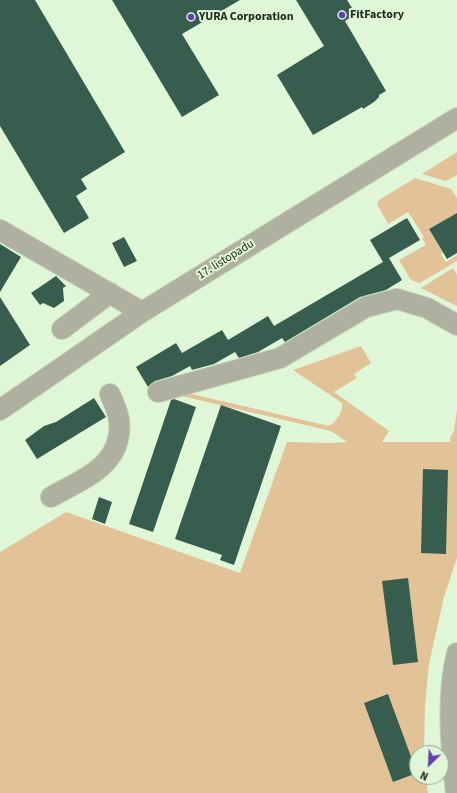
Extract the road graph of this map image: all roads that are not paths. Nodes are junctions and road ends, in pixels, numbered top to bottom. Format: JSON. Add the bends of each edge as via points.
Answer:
{"nodes":[{"id":1,"x":457,"y":118,"type":"edge"},
{"id":2,"x":0,"y":230,"type":"edge"},
{"id":3,"x":110,"y":293,"type":"junction"},
{"id":4,"x":142,"y":312,"type":"junction"},
{"id":5,"x":457,"y":325,"type":"edge"},
{"id":6,"x":62,"y":330,"type":"dead end"},
{"id":7,"x":158,"y":392,"type":"dead end"},
{"id":8,"x":110,"y":394,"type":"dead end"},
{"id":9,"x":0,"y":410,"type":"edge"},
{"id":10,"x":51,"y":497,"type":"dead end"},
{"id":11,"x":457,"y":653,"type":"edge"},
{"id":12,"x":456,"y":793,"type":"edge"}],
"edges":[{"from":1,"to":4,"type":"street","name":"17. listopadu"},
{"from":2,"to":3,"type":"street"},
{"from":3,"to":4,"type":"street"},
{"from":3,"to":6,"type":"street"},
{"from":4,"to":9,"type":"street","name":"17. listopadu"},
{"from":5,"to":7,"type":"street","via":[[427,308],[397,299],[366,308],[280,358]]},
{"from":8,"to":10,"type":"street","via":[[119,419],[118,440],[112,457],[94,472]]},
{"from":11,"to":12,"type":"street","via":[[452,685],[451,721]]}]}
